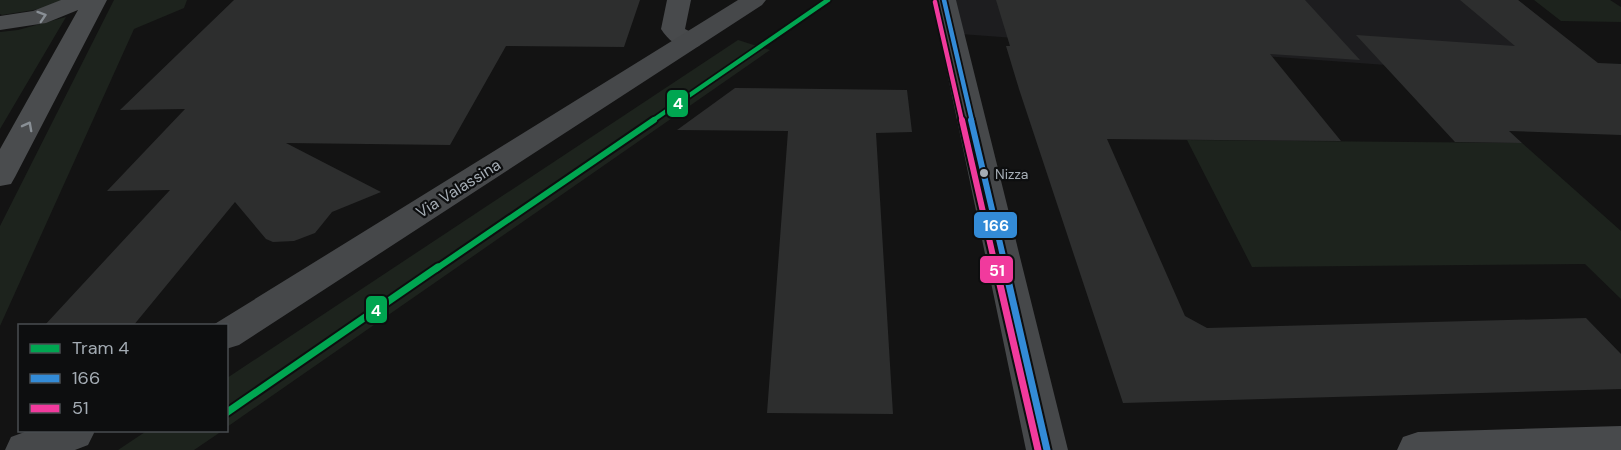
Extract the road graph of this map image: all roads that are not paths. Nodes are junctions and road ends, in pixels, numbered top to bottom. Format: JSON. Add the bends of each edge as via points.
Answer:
{"nodes":[{"id":1,"x":81,"y":0,"type":"edge"},
{"id":2,"x":95,"y":0,"type":"edge"},
{"id":3,"x":680,"y":0,"type":"edge"},
{"id":4,"x":754,"y":0,"type":"edge"},
{"id":5,"x":944,"y":0,"type":"edge"},
{"id":6,"x":0,"y":22,"type":"edge"},
{"id":7,"x":690,"y":41,"type":"junction"},
{"id":8,"x":0,"y":177,"type":"edge"},
{"id":9,"x":228,"y":334,"type":"edge"},
{"id":10,"x":65,"y":438,"type":"edge"},
{"id":11,"x":1621,"y":444,"type":"edge"},
{"id":12,"x":26,"y":450,"type":"edge"},
{"id":13,"x":1047,"y":450,"type":"edge"},
{"id":14,"x":1418,"y":450,"type":"edge"}],
"edges":[{"from":6,"to":1,"type":"main road","one_way":true,"via":[[38,18]]},
{"from":8,"to":2,"type":"main road","one_way":true},
{"from":3,"to":7,"type":"street","via":[[673,29]]},
{"from":4,"to":7,"type":"main road","name":"Via Valassina"},
{"from":5,"to":13,"type":"main road"},
{"from":7,"to":9,"type":"main road","name":"Via Valassina"},
{"from":10,"to":12,"type":"main road"},
{"from":11,"to":14,"type":"street"}]}
